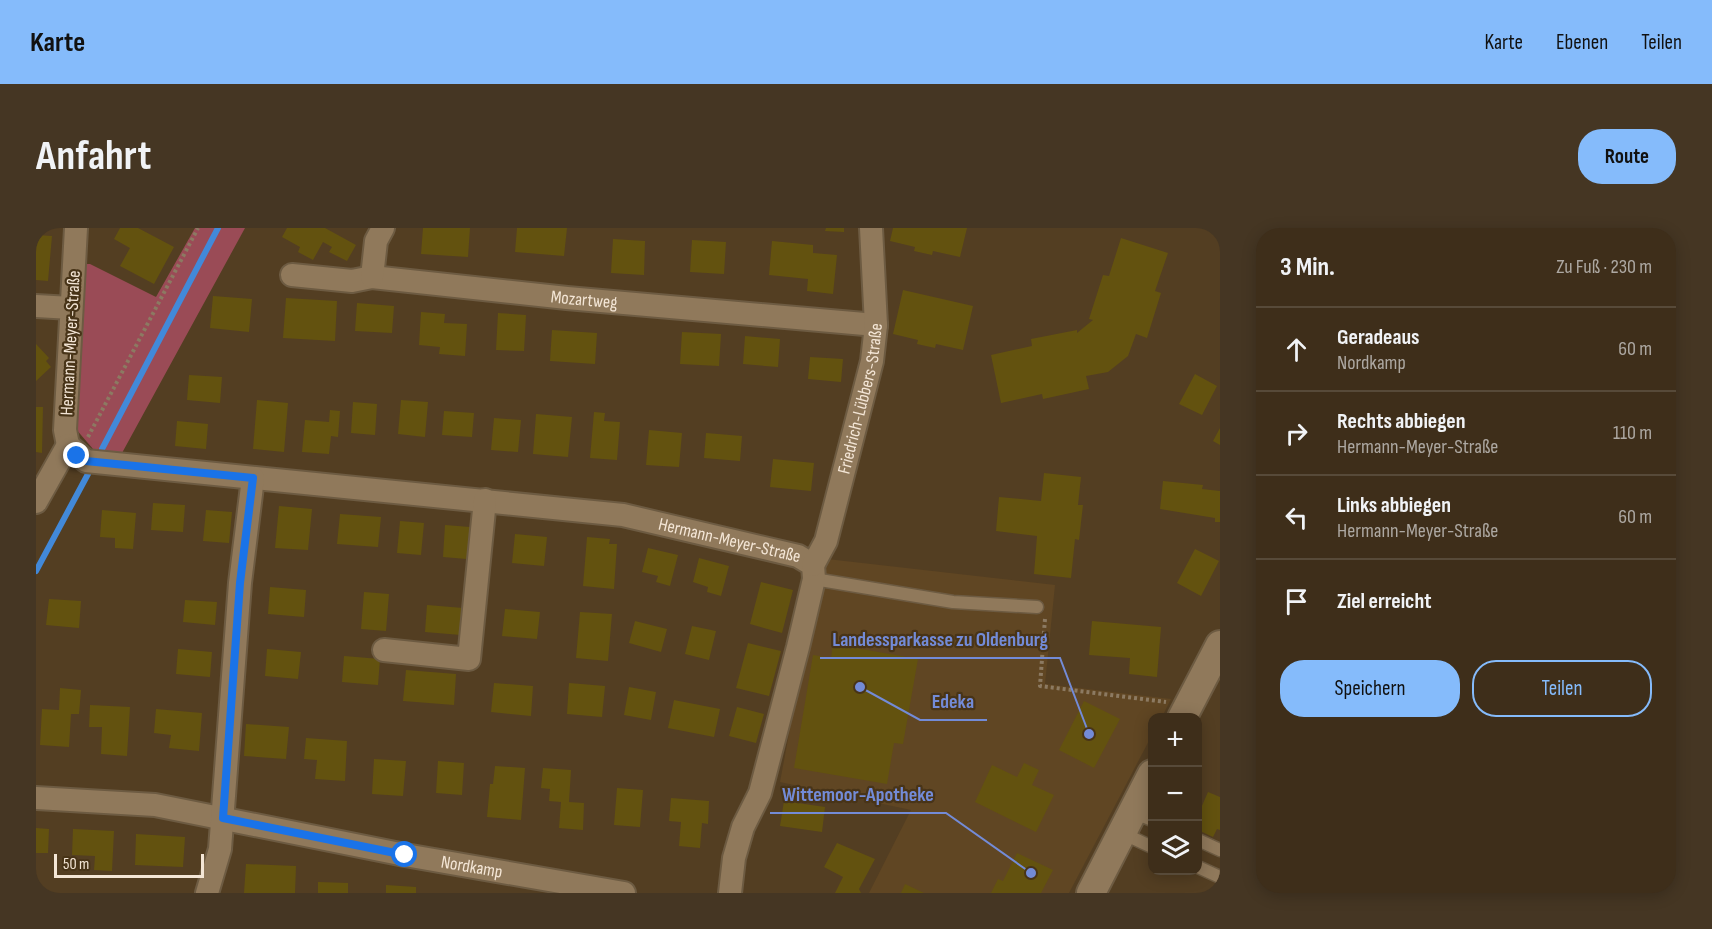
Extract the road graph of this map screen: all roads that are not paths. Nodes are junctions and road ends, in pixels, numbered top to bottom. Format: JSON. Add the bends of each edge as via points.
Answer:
{"nodes":[{"id":1,"x":76,"y":228,"type":"edge"},
{"id":2,"x":383,"y":228,"type":"edge"},
{"id":3,"x":871,"y":228,"type":"edge"},
{"id":4,"x":292,"y":275,"type":"dead end"},
{"id":5,"x":372,"y":277,"type":"junction"},
{"id":6,"x":36,"y":306,"type":"edge"},
{"id":7,"x":71,"y":308,"type":"junction"},
{"id":8,"x":876,"y":326,"type":"junction"},
{"id":9,"x":73,"y":451,"type":"junction"},
{"id":10,"x":253,"y":478,"type":"junction"},
{"id":11,"x":485,"y":500,"type":"junction"},
{"id":12,"x":36,"y":502,"type":"edge"},
{"id":13,"x":814,"y":572,"type":"junction"},
{"id":14,"x":1036,"y":607,"type":"road end"},
{"id":15,"x":1220,"y":645,"type":"edge"},
{"id":16,"x":384,"y":650,"type":"dead end"},
{"id":17,"x":1185,"y":711,"type":"edge"},
{"id":18,"x":1148,"y":786,"type":"edge"},
{"id":19,"x":36,"y":798,"type":"edge"},
{"id":20,"x":223,"y":818,"type":"junction"},
{"id":21,"x":1136,"y":822,"type":"edge"},
{"id":22,"x":1148,"y":841,"type":"edge"},
{"id":23,"x":1202,"y":842,"type":"edge"},
{"id":24,"x":1220,"y":850,"type":"edge"},
{"id":25,"x":1202,"y":869,"type":"edge"},
{"id":26,"x":1220,"y":877,"type":"edge"},
{"id":27,"x":207,"y":893,"type":"edge"},
{"id":28,"x":624,"y":893,"type":"edge"},
{"id":29,"x":730,"y":893,"type":"edge"},
{"id":30,"x":1091,"y":893,"type":"edge"}],
"edges":[{"from":1,"to":7,"type":"street","name":"Hermann-Meyer-Straße"},
{"from":2,"to":5,"type":"street","via":[[376,241]]},
{"from":3,"to":8,"type":"street","name":"Friedrich-Lübbers-Straße"},
{"from":4,"to":5,"type":"street","name":"Mozartweg","via":[[352,280]]},
{"from":5,"to":8,"type":"street","name":"Mozartweg"},
{"from":6,"to":7,"type":"street"},
{"from":7,"to":9,"type":"street","name":"Hermann-Meyer-Straße","via":[[65,430]]},
{"from":8,"to":13,"type":"street","name":"Friedrich-Lübbers-Straße","via":[[852,445]]},
{"from":9,"to":10,"type":"street","name":"Hermann-Meyer-Straße","via":[[86,461]]},
{"from":9,"to":12,"type":"street"},
{"from":10,"to":11,"type":"street","name":"Hermann-Meyer-Straße"},
{"from":10,"to":20,"type":"street","via":[[240,583]]},
{"from":11,"to":13,"type":"street","name":"Hermann-Meyer-Straße","via":[[623,515],[798,556]]},
{"from":11,"to":16,"type":"street","via":[[469,659]]},
{"from":13,"to":14,"type":"lane","via":[[953,602]]},
{"from":13,"to":29,"type":"street","name":"Hermann-Meyer-Straße","via":[[760,793],[740,837]]},
{"from":15,"to":17,"type":"street"},
{"from":18,"to":21,"type":"street"},
{"from":19,"to":20,"type":"street","name":"Nordkamp","via":[[155,805]]},
{"from":20,"to":27,"type":"street","via":[[220,849]]},
{"from":20,"to":28,"type":"street","name":"Nordkamp"},
{"from":21,"to":22,"type":"lane"},
{"from":21,"to":30,"type":"street"},
{"from":23,"to":24,"type":"lane"},
{"from":25,"to":26,"type":"lane"}]}
